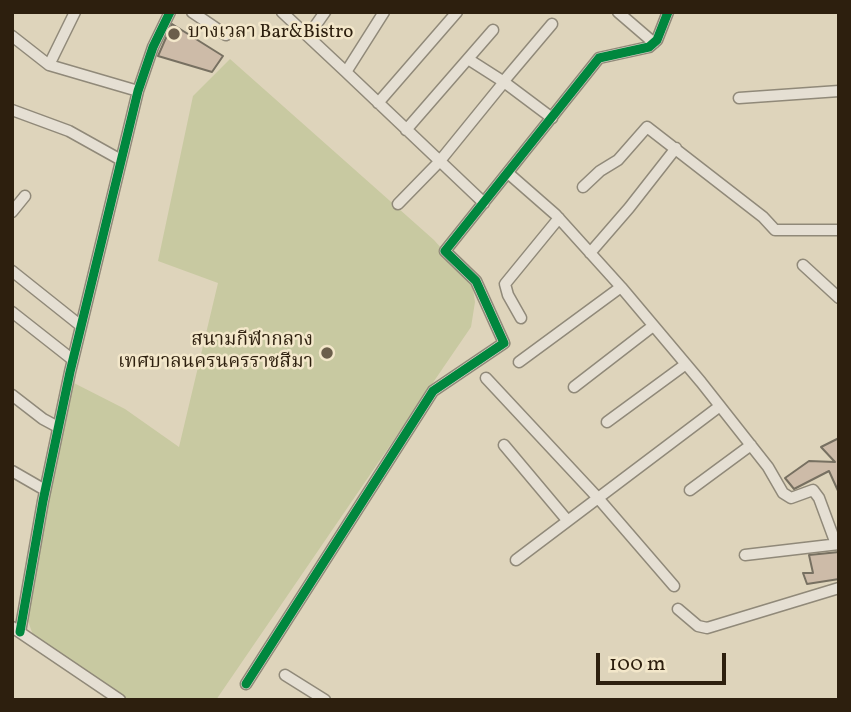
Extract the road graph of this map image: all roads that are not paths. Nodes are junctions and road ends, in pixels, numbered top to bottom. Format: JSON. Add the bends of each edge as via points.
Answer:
{"nodes":[{"id":1,"x":75,"y":12,"type":"edge"},
{"id":2,"x":170,"y":12,"type":"edge"},
{"id":3,"x":192,"y":12,"type":"edge"},
{"id":4,"x":282,"y":12,"type":"edge"},
{"id":5,"x":325,"y":12,"type":"edge"},
{"id":6,"x":384,"y":12,"type":"edge"},
{"id":7,"x":457,"y":12,"type":"edge"},
{"id":8,"x":618,"y":12,"type":"edge"},
{"id":9,"x":668,"y":12,"type":"edge"},
{"id":10,"x":552,"y":24,"type":"dead end"},
{"id":11,"x":492,"y":30,"type":"dead end"},
{"id":12,"x":226,"y":35,"type":"dead end"},
{"id":13,"x":12,"y":36,"type":"edge"},
{"id":14,"x":308,"y":36,"type":"junction"},
{"id":15,"x":654,"y":43,"type":"junction"},
{"id":16,"x":468,"y":59,"type":"junction"},
{"id":17,"x":49,"y":65,"type":"junction"},
{"id":18,"x":346,"y":72,"type":"junction"},
{"id":19,"x":504,"y":82,"type":"junction"},
{"id":20,"x":138,"y":91,"type":"junction"},
{"id":21,"x":839,"y":91,"type":"edge"},
{"id":22,"x":739,"y":98,"type":"dead end"},
{"id":23,"x":378,"y":103,"type":"junction"},
{"id":24,"x":12,"y":110,"type":"edge"},
{"id":25,"x":552,"y":118,"type":"junction"},
{"id":26,"x":406,"y":130,"type":"junction"},
{"id":27,"x":676,"y":148,"type":"junction"},
{"id":28,"x":121,"y":160,"type":"junction"},
{"id":29,"x":439,"y":162,"type":"junction"},
{"id":30,"x":508,"y":173,"type":"junction"},
{"id":31,"x":583,"y":187,"type":"dead end"},
{"id":32,"x":25,"y":196,"type":"dead end"},
{"id":33,"x":484,"y":203,"type":"junction"},
{"id":34,"x":398,"y":204,"type":"dead end"},
{"id":35,"x":12,"y":212,"type":"edge"},
{"id":36,"x":559,"y":218,"type":"junction"},
{"id":37,"x":839,"y":230,"type":"edge"},
{"id":38,"x":590,"y":253,"type":"junction"},
{"id":39,"x":803,"y":265,"type":"dead end"},
{"id":40,"x":12,"y":271,"type":"edge"},
{"id":41,"x":621,"y":287,"type":"junction"},
{"id":42,"x":839,"y":298,"type":"edge"},
{"id":43,"x":12,"y":312,"type":"edge"},
{"id":44,"x":521,"y":318,"type":"dead end"},
{"id":45,"x":81,"y":326,"type":"junction"},
{"id":46,"x":653,"y":326,"type":"junction"},
{"id":47,"x":73,"y":360,"type":"junction"},
{"id":48,"x":519,"y":362,"type":"dead end"},
{"id":49,"x":686,"y":363,"type":"junction"},
{"id":50,"x":486,"y":378,"type":"dead end"},
{"id":51,"x":574,"y":387,"type":"dead end"},
{"id":52,"x":12,"y":395,"type":"edge"},
{"id":53,"x":720,"y":405,"type":"junction"},
{"id":54,"x":607,"y":422,"type":"dead end"},
{"id":55,"x":58,"y":428,"type":"junction"},
{"id":56,"x":504,"y":445,"type":"dead end"},
{"id":57,"x":751,"y":445,"type":"junction"},
{"id":58,"x":12,"y":471,"type":"edge"},
{"id":59,"x":45,"y":490,"type":"junction"},
{"id":60,"x":690,"y":490,"type":"dead end"},
{"id":61,"x":598,"y":498,"type":"junction"},
{"id":62,"x":567,"y":520,"type":"junction"},
{"id":63,"x":837,"y":544,"type":"edge"},
{"id":64,"x":745,"y":555,"type":"dead end"},
{"id":65,"x":516,"y":560,"type":"dead end"},
{"id":66,"x":674,"y":586,"type":"dead end"},
{"id":67,"x":839,"y":588,"type":"edge"},
{"id":68,"x":678,"y":608,"type":"dead end"},
{"id":69,"x":16,"y":629,"type":"edge"},
{"id":70,"x":285,"y":675,"type":"dead end"},
{"id":71,"x":246,"y":684,"type":"dead end"},
{"id":72,"x":120,"y":700,"type":"edge"},
{"id":73,"x":325,"y":700,"type":"edge"}],
"edges":[{"from":1,"to":17,"type":"street"},
{"from":2,"to":20,"type":"street"},
{"from":3,"to":12,"type":"street"},
{"from":4,"to":14,"type":"street"},
{"from":5,"to":14,"type":"street"},
{"from":6,"to":18,"type":"street"},
{"from":7,"to":23,"type":"street"},
{"from":8,"to":15,"type":"street"},
{"from":9,"to":15,"type":"street"},
{"from":10,"to":19,"type":"street"},
{"from":11,"to":16,"type":"street"},
{"from":13,"to":17,"type":"street"},
{"from":14,"to":18,"type":"street"},
{"from":15,"to":25,"type":"street","via":[[599,58]]},
{"from":16,"to":19,"type":"street"},
{"from":16,"to":26,"type":"street"},
{"from":17,"to":20,"type":"street"},
{"from":18,"to":23,"type":"street"},
{"from":19,"to":25,"type":"street"},
{"from":19,"to":29,"type":"street"},
{"from":20,"to":28,"type":"street"},
{"from":21,"to":22,"type":"street"},
{"from":23,"to":26,"type":"street"},
{"from":24,"to":28,"type":"street","via":[[69,131]]},
{"from":25,"to":30,"type":"street"},
{"from":26,"to":29,"type":"street"},
{"from":27,"to":31,"type":"street","via":[[647,127],[618,160]]},
{"from":27,"to":37,"type":"street","via":[[775,230]]},
{"from":27,"to":38,"type":"street"},
{"from":28,"to":45,"type":"street"},
{"from":29,"to":33,"type":"street"},
{"from":29,"to":34,"type":"street"},
{"from":30,"to":33,"type":"street"},
{"from":30,"to":36,"type":"street"},
{"from":32,"to":35,"type":"street"},
{"from":33,"to":71,"type":"street","via":[[445,251],[476,281],[504,343],[433,391]]},
{"from":36,"to":38,"type":"street"},
{"from":36,"to":44,"type":"street","via":[[505,284]]},
{"from":38,"to":41,"type":"street"},
{"from":39,"to":42,"type":"street"},
{"from":40,"to":45,"type":"street"},
{"from":41,"to":46,"type":"street"},
{"from":41,"to":48,"type":"street"},
{"from":43,"to":47,"type":"street"},
{"from":45,"to":47,"type":"street"},
{"from":46,"to":49,"type":"street"},
{"from":46,"to":51,"type":"street"},
{"from":47,"to":55,"type":"street"},
{"from":49,"to":53,"type":"street"},
{"from":49,"to":54,"type":"street"},
{"from":50,"to":61,"type":"street"},
{"from":52,"to":55,"type":"street"},
{"from":53,"to":57,"type":"street"},
{"from":53,"to":61,"type":"street"},
{"from":55,"to":59,"type":"street"},
{"from":56,"to":62,"type":"street"},
{"from":57,"to":60,"type":"street"},
{"from":57,"to":63,"type":"street","via":[[783,493],[790,498],[813,490]]},
{"from":58,"to":59,"type":"street"},
{"from":59,"to":69,"type":"street"},
{"from":61,"to":62,"type":"street"},
{"from":61,"to":66,"type":"street"},
{"from":62,"to":65,"type":"street"},
{"from":63,"to":64,"type":"street"},
{"from":67,"to":68,"type":"street","via":[[707,628]]},
{"from":69,"to":72,"type":"street"},
{"from":70,"to":73,"type":"street"}]}
